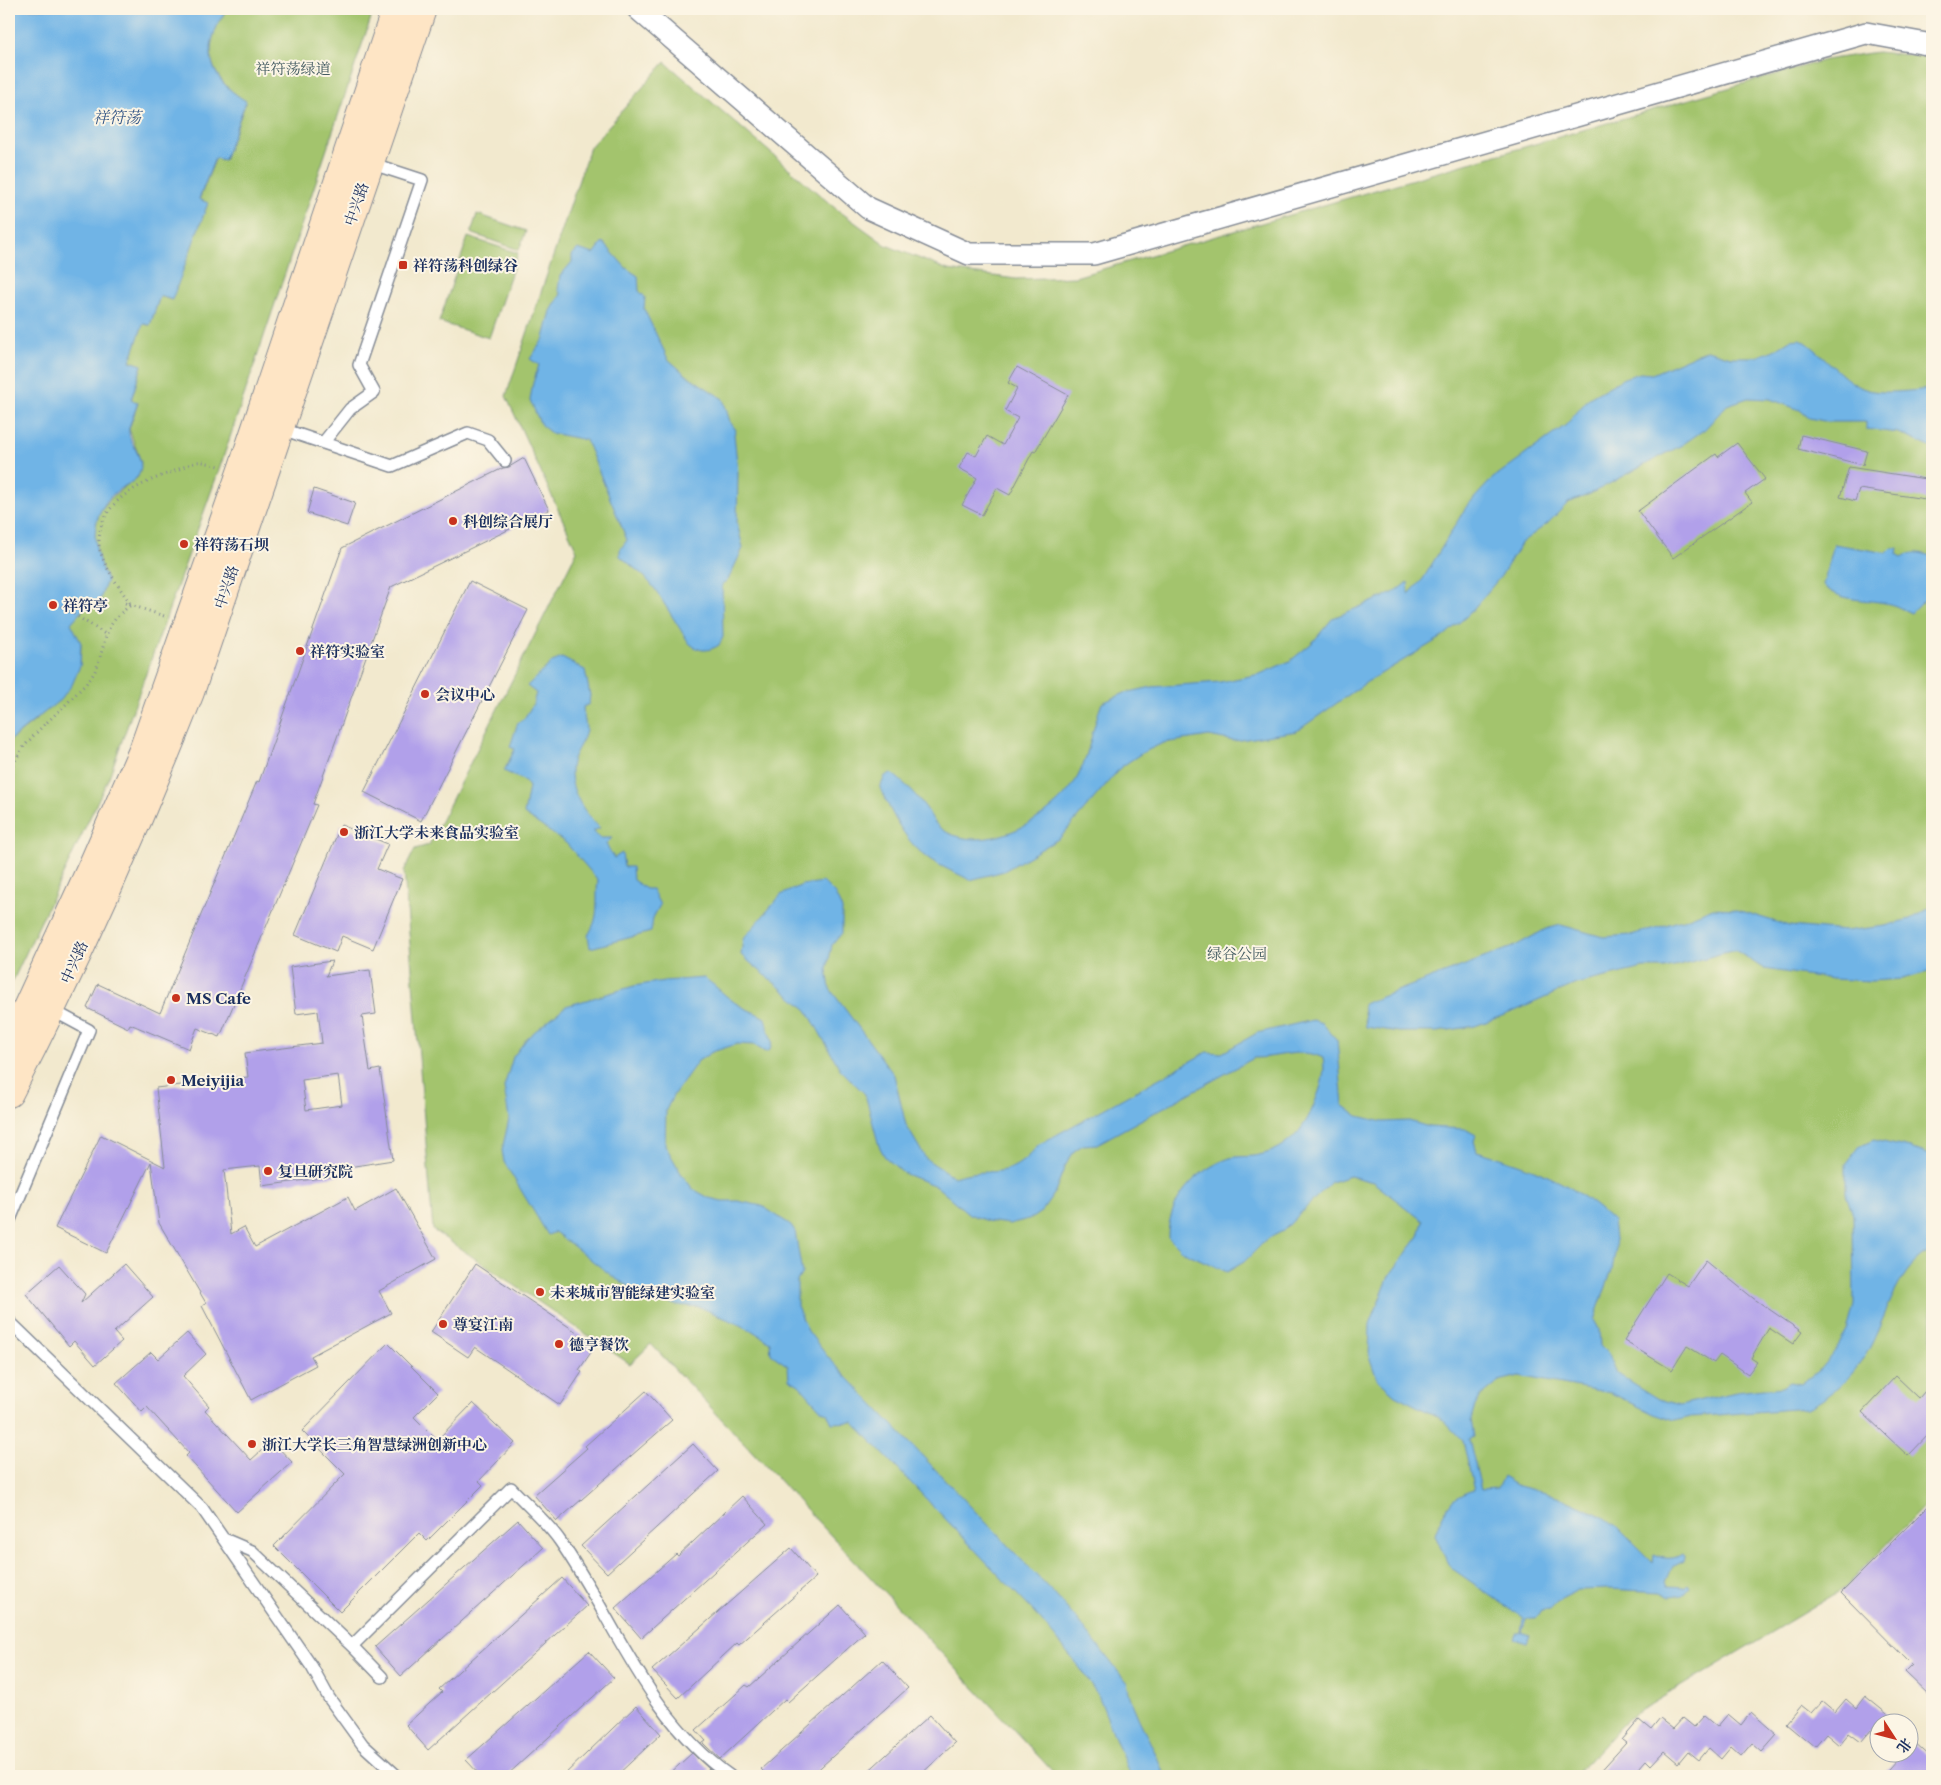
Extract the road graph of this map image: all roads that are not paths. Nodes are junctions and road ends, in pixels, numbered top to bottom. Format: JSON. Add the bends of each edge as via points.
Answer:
{"nodes":[{"id":1,"x":396,"y":9,"type":"edge"},
{"id":2,"x":422,"y":9,"type":"edge"},
{"id":3,"x":638,"y":9,"type":"edge"},
{"id":4,"x":1932,"y":45,"type":"edge"},
{"id":5,"x":358,"y":160,"type":"junction"},
{"id":6,"x":270,"y":425,"type":"junction"},
{"id":7,"x":323,"y":443,"type":"junction"},
{"id":8,"x":505,"y":462,"type":"dead end"},
{"id":9,"x":52,"y":1010,"type":"junction"},
{"id":10,"x":9,"y":1047,"type":"edge"},
{"id":11,"x":9,"y":1093,"type":"edge"},
{"id":12,"x":9,"y":1222,"type":"edge"},
{"id":13,"x":9,"y":1321,"type":"edge"},
{"id":14,"x":224,"y":1539,"type":"junction"},
{"id":15,"x":352,"y":1646,"type":"junction"},
{"id":16,"x":382,"y":1678,"type":"dead end"},
{"id":17,"x":396,"y":1776,"type":"edge"},
{"id":18,"x":730,"y":1776,"type":"edge"}],
"edges":[{"from":1,"to":5,"type":"main road","name":"中兴路"},
{"from":2,"to":5,"type":"main road","name":"中兴路"},
{"from":3,"to":4,"type":"street","via":[[868,208],[969,254],[1094,254],[1866,33]]},
{"from":5,"to":6,"type":"main road","name":"中兴路"},
{"from":5,"to":7,"type":"lane","via":[[422,180],[359,365],[374,392],[350,409]]},
{"from":6,"to":7,"type":"lane"},
{"from":6,"to":9,"type":"main road","name":"中兴路","via":[[176,728]]},
{"from":6,"to":10,"type":"main road","name":"中兴路","via":[[242,470],[140,757]]},
{"from":7,"to":8,"type":"lane","via":[[392,466],[468,433],[488,440]]},
{"from":9,"to":11,"type":"main road","name":"中兴路"},
{"from":9,"to":12,"type":"lane","via":[[88,1030]]},
{"from":13,"to":14,"type":"lane","via":[[202,1508]]},
{"from":14,"to":15,"type":"lane","via":[[252,1551]]},
{"from":14,"to":17,"type":"lane","via":[[363,1745]]},
{"from":15,"to":16,"type":"lane"},
{"from":15,"to":18,"type":"lane","via":[[511,1488],[559,1539],[641,1679],[677,1726]]}]}
